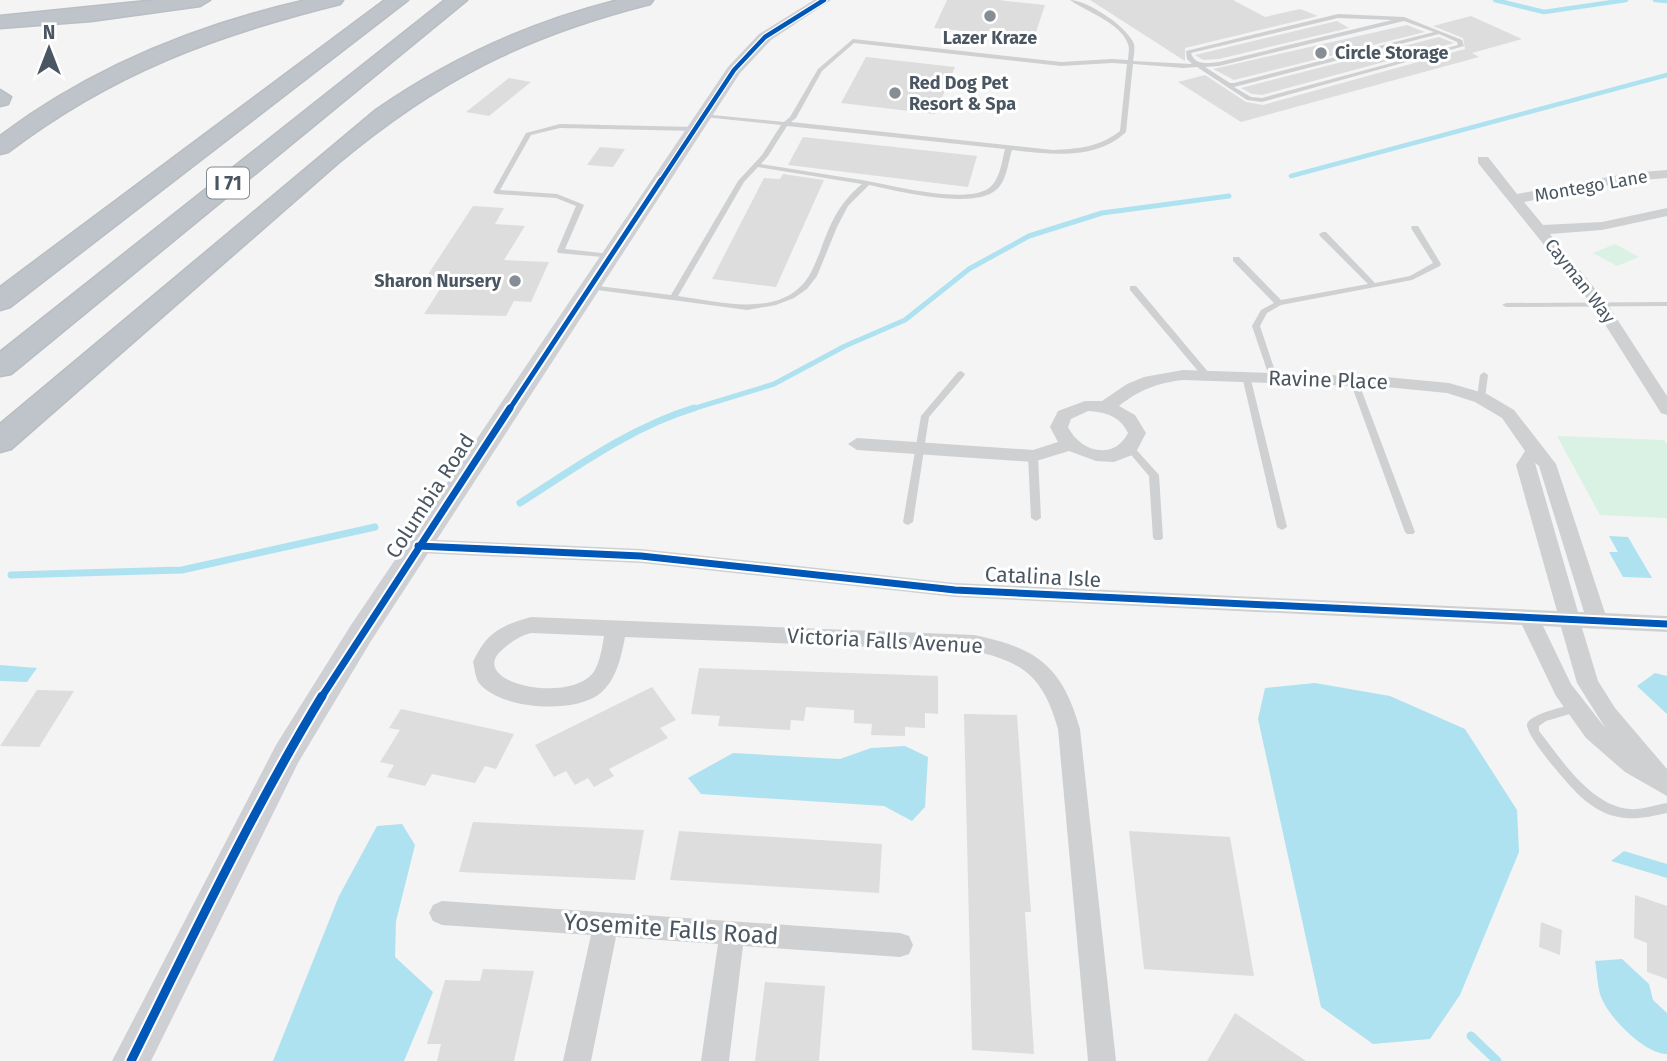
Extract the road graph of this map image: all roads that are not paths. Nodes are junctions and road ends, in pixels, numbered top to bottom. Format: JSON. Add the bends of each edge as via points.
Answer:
{"nodes":[{"id":1,"x":200,"y":0,"type":"edge"},
{"id":2,"x":398,"y":0,"type":"edge"},
{"id":3,"x":457,"y":0,"type":"edge"},
{"id":4,"x":643,"y":0,"type":"edge"},
{"id":5,"x":824,"y":0,"type":"edge"},
{"id":6,"x":1073,"y":0,"type":"edge"},
{"id":7,"x":328,"y":1,"type":"edge"},
{"id":8,"x":1404,"y":19,"type":"junction"},
{"id":9,"x":0,"y":22,"type":"edge"},
{"id":10,"x":1440,"y":32,"type":"junction"},
{"id":11,"x":1130,"y":62,"type":"junction"},
{"id":12,"x":1198,"y":65,"type":"junction"},
{"id":13,"x":1229,"y":85,"type":"junction"},
{"id":14,"x":699,"y":122,"type":"junction"},
{"id":15,"x":785,"y":124,"type":"junction"},
{"id":16,"x":0,"y":147,"type":"edge"},
{"id":17,"x":1009,"y":148,"type":"junction"},
{"id":18,"x":1483,"y":160,"type":"dead end"},
{"id":19,"x":756,"y":165,"type":"junction"},
{"id":20,"x":1667,"y":174,"type":"edge"},
{"id":21,"x":867,"y":183,"type":"junction"},
{"id":22,"x":1514,"y":198,"type":"junction"},
{"id":23,"x":1667,"y":212,"type":"edge"},
{"id":24,"x":1415,"y":228,"type":"dead end"},
{"id":25,"x":1540,"y":230,"type":"junction"},
{"id":26,"x":1323,"y":234,"type":"dead end"},
{"id":27,"x":611,"y":256,"type":"junction"},
{"id":28,"x":1236,"y":259,"type":"dead end"},
{"id":29,"x":1373,"y":285,"type":"junction"},
{"id":30,"x":590,"y":287,"type":"junction"},
{"id":31,"x":1133,"y":288,"type":"dead end"},
{"id":32,"x":674,"y":298,"type":"junction"},
{"id":33,"x":0,"y":301,"type":"edge"},
{"id":34,"x":1279,"y":303,"type":"junction"},
{"id":35,"x":1664,"y":303,"type":"dead end"},
{"id":36,"x":1600,"y":304,"type":"junction"},
{"id":37,"x":1506,"y":305,"type":"dead end"},
{"id":38,"x":0,"y":367,"type":"edge"},
{"id":39,"x":961,"y":374,"type":"dead end"},
{"id":40,"x":1206,"y":375,"type":"junction"},
{"id":41,"x":1484,"y":375,"type":"dead end"},
{"id":42,"x":1246,"y":376,"type":"junction"},
{"id":43,"x":1273,"y":377,"type":"junction"},
{"id":44,"x":1354,"y":381,"type":"junction"},
{"id":45,"x":1481,"y":398,"type":"junction"},
{"id":46,"x":1106,"y":407,"type":"junction"},
{"id":47,"x":1667,"y":409,"type":"edge"},
{"id":48,"x":0,"y":441,"type":"edge"},
{"id":49,"x":857,"y":444,"type":"dead end"},
{"id":50,"x":1069,"y":444,"type":"junction"},
{"id":51,"x":917,"y":446,"type":"junction"},
{"id":52,"x":1130,"y":448,"type":"junction"},
{"id":53,"x":1534,"y":451,"type":"junction"},
{"id":54,"x":1033,"y":456,"type":"junction"},
{"id":55,"x":1036,"y":518,"type":"dead end"},
{"id":56,"x":908,"y":522,"type":"dead end"},
{"id":57,"x":1282,"y":527,"type":"dead end"},
{"id":58,"x":1410,"y":533,"type":"dead end"},
{"id":59,"x":1158,"y":538,"type":"dead end"},
{"id":60,"x":418,"y":546,"type":"junction"},
{"id":61,"x":1530,"y":619,"type":"junction"},
{"id":62,"x":1570,"y":621,"type":"junction"},
{"id":63,"x":1597,"y":621,"type":"junction"},
{"id":64,"x":1667,"y":624,"type":"edge"},
{"id":65,"x":616,"y":629,"type":"junction"},
{"id":66,"x":1576,"y":708,"type":"junction"},
{"id":67,"x":1663,"y":782,"type":"edge"},
{"id":68,"x":1667,"y":808,"type":"edge"},
{"id":69,"x":442,"y":914,"type":"dead end"},
{"id":70,"x":606,"y":925,"type":"junction"},
{"id":71,"x":732,"y":933,"type":"junction"},
{"id":72,"x":900,"y":945,"type":"dead end"},
{"id":73,"x":131,"y":1061,"type":"edge"},
{"id":74,"x":577,"y":1061,"type":"edge"},
{"id":75,"x":715,"y":1061,"type":"edge"},
{"id":76,"x":1102,"y":1061,"type":"edge"}],
"edges":[{"from":1,"to":9,"type":"highway"},
{"from":2,"to":33,"type":"highway","number":"I 71"},
{"from":3,"to":38,"type":"highway","number":"I 71"},
{"from":4,"to":48,"type":"highway","via":[[575,17],[502,45],[401,103]]},
{"from":5,"to":14,"type":"street","name":"Columbia Road","via":[[758,43]]},
{"from":6,"to":11,"type":"lane","via":[[1128,36]]},
{"from":7,"to":16,"type":"highway","via":[[246,22],[135,65],[61,104]]},
{"from":8,"to":10,"type":"lane"},
{"from":8,"to":12,"type":"lane","via":[[1242,59]]},
{"from":8,"to":12,"type":"lane","via":[[1338,16],[1188,52]]},
{"from":10,"to":13,"type":"lane"},
{"from":10,"to":13,"type":"lane","via":[[1460,41],[1461,46],[1262,100],[1249,99]]},
{"from":11,"to":12,"type":"lane"},
{"from":11,"to":15,"type":"lane","via":[[1061,64],[853,41],[820,70]]},
{"from":11,"to":17,"type":"lane","via":[[1123,132],[1112,141],[1089,150]]},
{"from":12,"to":13,"type":"lane"},
{"from":14,"to":15,"type":"lane"},
{"from":14,"to":27,"type":"street","name":"Columbia Road"},
{"from":14,"to":27,"type":"lane","via":[[560,126],[528,134],[496,192],[557,196],[580,205],[561,251]]},
{"from":15,"to":17,"type":"lane"},
{"from":15,"to":19,"type":"lane"},
{"from":17,"to":21,"type":"lane","via":[[998,182],[982,196],[964,198]]},
{"from":18,"to":22,"type":"street","name":"Cayman Way"},
{"from":19,"to":21,"type":"lane"},
{"from":19,"to":32,"type":"lane","via":[[741,181]]},
{"from":20,"to":22,"type":"street","name":"Montego Lane","via":[[1553,196]]},
{"from":21,"to":32,"type":"lane","via":[[845,204],[809,286],[792,298],[747,308]]},
{"from":22,"to":25,"type":"street","name":"Cayman Way"},
{"from":23,"to":25,"type":"street","via":[[1602,226]]},
{"from":24,"to":29,"type":"lane","via":[[1437,264],[1412,278]]},
{"from":25,"to":36,"type":"street","name":"Cayman Way"},
{"from":26,"to":29,"type":"lane"},
{"from":27,"to":30,"type":"street","name":"Columbia Road"},
{"from":28,"to":34,"type":"lane"},
{"from":29,"to":34,"type":"lane"},
{"from":30,"to":32,"type":"lane"},
{"from":30,"to":60,"type":"street","name":"Columbia Road"},
{"from":31,"to":40,"type":"lane"},
{"from":34,"to":43,"type":"lane","via":[[1265,312],[1256,326]]},
{"from":35,"to":36,"type":"lane"},
{"from":36,"to":37,"type":"lane"},
{"from":36,"to":47,"type":"street","name":"Cayman Way"},
{"from":39,"to":51,"type":"lane","via":[[925,416]]},
{"from":40,"to":42,"type":"street","name":"Ravine Place"},
{"from":40,"to":46,"type":"street","name":"Ravine Place","via":[[1154,377],[1132,386]]},
{"from":41,"to":45,"type":"lane"},
{"from":42,"to":43,"type":"street","name":"Ravine Place"},
{"from":42,"to":57,"type":"lane"},
{"from":43,"to":44,"type":"street","name":"Ravine Place"},
{"from":44,"to":45,"type":"street","name":"Ravine Place","via":[[1433,385]]},
{"from":44,"to":58,"type":"lane"},
{"from":45,"to":53,"type":"street","name":"Ravine Place","via":[[1508,414]]},
{"from":46,"to":50,"type":"street","via":[[1085,406],[1065,414],[1059,430]]},
{"from":46,"to":52,"type":"street","via":[[1134,425],[1135,441]]},
{"from":49,"to":51,"type":"street"},
{"from":50,"to":52,"type":"street","via":[[1100,456]]},
{"from":50,"to":54,"type":"street"},
{"from":51,"to":54,"type":"street"},
{"from":51,"to":56,"type":"lane"},
{"from":52,"to":59,"type":"lane","via":[[1154,475]]},
{"from":53,"to":62,"type":"street","via":[[1525,465]]},
{"from":53,"to":63,"type":"street","name":"Ravine Place","via":[[1547,464]]},
{"from":54,"to":55,"type":"lane"},
{"from":60,"to":61,"type":"street","name":"Catalina Isle","via":[[641,556],[955,590]]},
{"from":60,"to":73,"type":"street","name":"Columbia Road","via":[[288,754]]},
{"from":61,"to":62,"type":"street","name":"Catalina Isle"},
{"from":61,"to":66,"type":"street"},
{"from":62,"to":63,"type":"street","name":"Catalina Isle"},
{"from":62,"to":67,"type":"street","via":[[1588,683],[1607,714]]},
{"from":63,"to":64,"type":"street","name":"Catalina Isle"},
{"from":65,"to":65,"type":"street","name":"Victoria Falls Avenue","via":[[531,625],[511,631],[491,647],[484,662],[487,677],[520,696],[566,697],[589,690],[610,659]]},
{"from":65,"to":76,"type":"street","name":"Victoria Falls Avenue","via":[[974,643],[1030,661],[1050,679],[1069,729]]},
{"from":66,"to":67,"type":"street","via":[[1615,753]]},
{"from":66,"to":68,"type":"lane","via":[[1533,724],[1534,732],[1574,782],[1618,811],[1630,814]]},
{"from":69,"to":70,"type":"street","name":"Yosemite Falls Road"},
{"from":70,"to":71,"type":"street","name":"Yosemite Falls Road"},
{"from":70,"to":74,"type":"street"},
{"from":71,"to":72,"type":"street","name":"Yosemite Falls Road"},
{"from":71,"to":75,"type":"street"}]}
